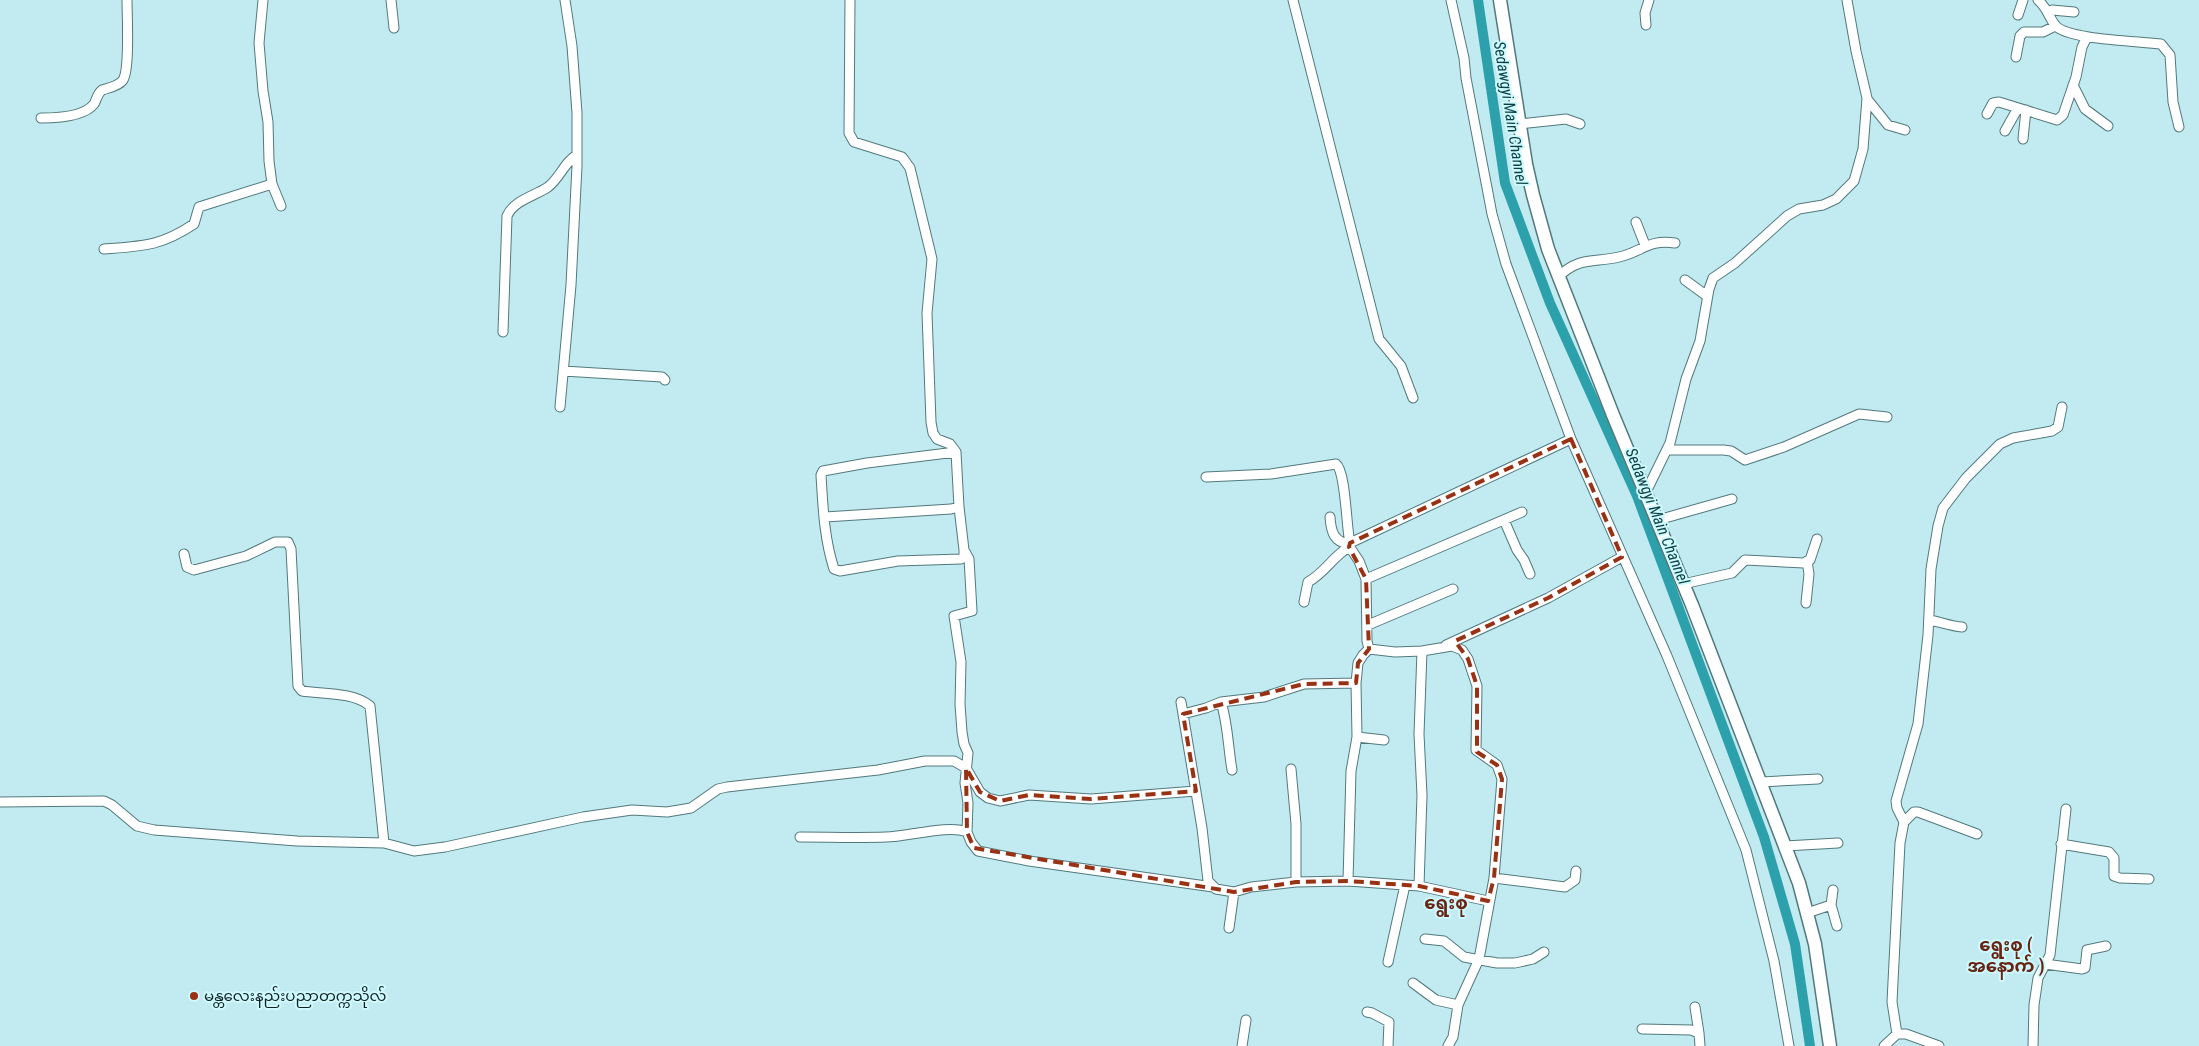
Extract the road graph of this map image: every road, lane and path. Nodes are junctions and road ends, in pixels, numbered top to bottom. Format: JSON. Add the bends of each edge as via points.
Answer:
{"nodes":[{"id":1,"x":127,"y":0,"type":"edge"},
{"id":2,"x":263,"y":0,"type":"edge"},
{"id":3,"x":392,"y":0,"type":"edge"},
{"id":4,"x":566,"y":0,"type":"edge"},
{"id":5,"x":850,"y":0,"type":"edge"},
{"id":6,"x":1293,"y":0,"type":"edge"},
{"id":7,"x":1451,"y":0,"type":"edge"},
{"id":8,"x":1500,"y":0,"type":"edge"},
{"id":9,"x":1649,"y":0,"type":"edge"},
{"id":10,"x":1847,"y":0,"type":"edge"},
{"id":11,"x":2023,"y":0,"type":"edge"},
{"id":12,"x":2038,"y":0,"type":"edge"},
{"id":13,"x":2049,"y":12,"type":"junction"},
{"id":14,"x":2074,"y":12,"type":"dead end"},
{"id":15,"x":2018,"y":15,"type":"dead end"},
{"id":16,"x":1646,"y":25,"type":"dead end"},
{"id":17,"x":2056,"y":26,"type":"junction"},
{"id":18,"x":394,"y":28,"type":"dead end"},
{"id":19,"x":2087,"y":37,"type":"junction"},
{"id":20,"x":2016,"y":57,"type":"dead end"},
{"id":21,"x":2073,"y":85,"type":"junction"},
{"id":22,"x":1867,"y":98,"type":"junction"},
{"id":23,"x":2022,"y":109,"type":"junction"},
{"id":24,"x":1987,"y":114,"type":"dead end"},
{"id":25,"x":41,"y":118,"type":"dead end"},
{"id":26,"x":1520,"y":124,"type":"junction"},
{"id":27,"x":1580,"y":124,"type":"dead end"},
{"id":28,"x":2108,"y":126,"type":"dead end"},
{"id":29,"x":2179,"y":127,"type":"dead end"},
{"id":30,"x":1905,"y":130,"type":"dead end"},
{"id":31,"x":2005,"y":131,"type":"dead end"},
{"id":32,"x":2023,"y":139,"type":"dead end"},
{"id":33,"x":577,"y":155,"type":"junction"},
{"id":34,"x":272,"y":184,"type":"junction"},
{"id":35,"x":281,"y":206,"type":"dead end"},
{"id":36,"x":1636,"y":222,"type":"dead end"},
{"id":37,"x":1674,"y":242,"type":"dead end"},
{"id":38,"x":1646,"y":245,"type":"junction"},
{"id":39,"x":104,"y":248,"type":"dead end"},
{"id":40,"x":1558,"y":277,"type":"junction"},
{"id":41,"x":1685,"y":280,"type":"dead end"},
{"id":42,"x":1707,"y":296,"type":"junction"},
{"id":43,"x":503,"y":332,"type":"dead end"},
{"id":44,"x":563,"y":371,"type":"junction"},
{"id":45,"x":665,"y":380,"type":"dead end"},
{"id":46,"x":1414,"y":398,"type":"dead end"},
{"id":47,"x":560,"y":406,"type":"dead end"},
{"id":48,"x":2062,"y":406,"type":"dead end"},
{"id":49,"x":1888,"y":417,"type":"dead end"},
{"id":50,"x":1571,"y":439,"type":"junction"},
{"id":51,"x":1667,"y":450,"type":"junction"},
{"id":52,"x":956,"y":452,"type":"junction"},
{"id":53,"x":1206,"y":477,"type":"dead end"},
{"id":54,"x":1646,"y":492,"type":"junction"},
{"id":55,"x":1732,"y":499,"type":"dead end"},
{"id":56,"x":959,"y":507,"type":"junction"},
{"id":57,"x":1522,"y":512,"type":"dead end"},
{"id":58,"x":825,"y":517,"type":"junction"},
{"id":59,"x":1330,"y":517,"type":"dead end"},
{"id":60,"x":1504,"y":520,"type":"junction"},
{"id":61,"x":1658,"y":520,"type":"junction"},
{"id":62,"x":1817,"y":539,"type":"dead end"},
{"id":63,"x":1350,"y":545,"type":"junction"},
{"id":64,"x":964,"y":550,"type":"junction"},
{"id":65,"x":184,"y":554,"type":"dead end"},
{"id":66,"x":1622,"y":557,"type":"junction"},
{"id":67,"x":1807,"y":561,"type":"junction"},
{"id":68,"x":1530,"y":574,"type":"dead end"},
{"id":69,"x":1366,"y":579,"type":"junction"},
{"id":70,"x":1683,"y":584,"type":"junction"},
{"id":71,"x":1453,"y":589,"type":"dead end"},
{"id":72,"x":1304,"y":602,"type":"dead end"},
{"id":73,"x":1806,"y":603,"type":"dead end"},
{"id":74,"x":1929,"y":620,"type":"junction"},
{"id":75,"x":1368,"y":625,"type":"junction"},
{"id":76,"x":1962,"y":626,"type":"dead end"},
{"id":77,"x":1442,"y":646,"type":"junction"},
{"id":78,"x":1369,"y":649,"type":"junction"},
{"id":79,"x":1422,"y":651,"type":"junction"},
{"id":80,"x":1356,"y":683,"type":"junction"},
{"id":81,"x":1181,"y":702,"type":"dead end"},
{"id":82,"x":1221,"y":702,"type":"junction"},
{"id":83,"x":1183,"y":714,"type":"junction"},
{"id":84,"x":1357,"y":737,"type":"junction"},
{"id":85,"x":1384,"y":740,"type":"dead end"},
{"id":86,"x":966,"y":768,"type":"junction"},
{"id":87,"x":1291,"y":769,"type":"dead end"},
{"id":88,"x":1232,"y":770,"type":"dead end"},
{"id":89,"x":1818,"y":779,"type":"dead end"},
{"id":90,"x":1761,"y":782,"type":"junction"},
{"id":91,"x":1196,"y":791,"type":"junction"},
{"id":92,"x":0,"y":802,"type":"edge"},
{"id":93,"x":2066,"y":809,"type":"dead end"},
{"id":94,"x":1904,"y":822,"type":"junction"},
{"id":95,"x":967,"y":832,"type":"junction"},
{"id":96,"x":1977,"y":834,"type":"dead end"},
{"id":97,"x":800,"y":836,"type":"dead end"},
{"id":98,"x":384,"y":843,"type":"junction"},
{"id":99,"x":1838,"y":843,"type":"dead end"},
{"id":100,"x":2061,"y":844,"type":"junction"},
{"id":101,"x":1785,"y":846,"type":"junction"},
{"id":102,"x":1576,"y":871,"type":"dead end"},
{"id":103,"x":1494,"y":878,"type":"junction"},
{"id":104,"x":2149,"y":879,"type":"dead end"},
{"id":105,"x":1348,"y":881,"type":"junction"},
{"id":106,"x":1296,"y":882,"type":"junction"},
{"id":107,"x":1405,"y":886,"type":"junction"},
{"id":108,"x":1419,"y":886,"type":"junction"},
{"id":109,"x":1213,"y":887,"type":"junction"},
{"id":110,"x":1833,"y":890,"type":"dead end"},
{"id":111,"x":1234,"y":892,"type":"junction"},
{"id":112,"x":1488,"y":901,"type":"junction"},
{"id":113,"x":1832,"y":905,"type":"junction"},
{"id":114,"x":1807,"y":913,"type":"junction"},
{"id":115,"x":1837,"y":926,"type":"dead end"},
{"id":116,"x":1229,"y":928,"type":"dead end"},
{"id":117,"x":1425,"y":940,"type":"dead end"},
{"id":118,"x":2106,"y":946,"type":"dead end"},
{"id":119,"x":1544,"y":952,"type":"dead end"},
{"id":120,"x":1479,"y":959,"type":"junction"},
{"id":121,"x":1388,"y":962,"type":"dead end"},
{"id":122,"x":2045,"y":964,"type":"junction"},
{"id":123,"x":1413,"y":983,"type":"dead end"},
{"id":124,"x":1458,"y":1005,"type":"junction"},
{"id":125,"x":1694,"y":1007,"type":"dead end"},
{"id":126,"x":1367,"y":1012,"type":"dead end"},
{"id":127,"x":1246,"y":1020,"type":"dead end"},
{"id":128,"x":1642,"y":1030,"type":"dead end"},
{"id":129,"x":1699,"y":1033,"type":"junction"},
{"id":130,"x":1897,"y":1034,"type":"junction"},
{"id":131,"x":1242,"y":1046,"type":"edge"},
{"id":132,"x":1388,"y":1046,"type":"edge"},
{"id":133,"x":1448,"y":1046,"type":"edge"},
{"id":134,"x":1700,"y":1046,"type":"edge"},
{"id":135,"x":1789,"y":1046,"type":"edge"},
{"id":136,"x":1830,"y":1046,"type":"edge"},
{"id":137,"x":1884,"y":1046,"type":"edge"},
{"id":138,"x":1939,"y":1046,"type":"edge"},
{"id":139,"x":2033,"y":1046,"type":"edge"}],
"edges":[{"from":1,"to":25,"type":"street","via":[[124,79],[102,90],[94,104],[66,118]]},
{"from":2,"to":34,"type":"street","via":[[259,43]]},
{"from":3,"to":18,"type":"street"},
{"from":4,"to":33,"type":"street","via":[[577,113]]},
{"from":5,"to":52,"type":"street","via":[[849,133],[854,142],[902,157],[910,168],[932,260],[927,313],[933,433]]},
{"from":6,"to":46,"type":"street","via":[[1380,339],[1401,366]]},
{"from":7,"to":50,"type":"street","via":[[1503,256]]},
{"from":8,"to":26,"type":"street"},
{"from":9,"to":16,"type":"street"},
{"from":10,"to":22,"type":"street"},
{"from":11,"to":15,"type":"street"},
{"from":12,"to":13,"type":"street"},
{"from":13,"to":14,"type":"street"},
{"from":13,"to":17,"type":"street"},
{"from":17,"to":19,"type":"street"},
{"from":17,"to":20,"type":"street","via":[[2043,32],[2024,32],[2020,36]]},
{"from":19,"to":21,"type":"street"},
{"from":19,"to":29,"type":"street","via":[[2161,44],[2170,55],[2173,102]]},
{"from":21,"to":23,"type":"street","via":[[2063,115],[2056,120]]},
{"from":21,"to":28,"type":"street","via":[[2085,109]]},
{"from":22,"to":30,"type":"street","via":[[1888,125]]},
{"from":22,"to":42,"type":"street","via":[[1863,149],[1854,181],[1847,190],[1836,199],[1822,205],[1799,208],[1787,216],[1735,263],[1713,278]]},
{"from":23,"to":24,"type":"street","via":[[1999,102],[1993,103]]},
{"from":23,"to":31,"type":"street"},
{"from":23,"to":32,"type":"street"},
{"from":26,"to":27,"type":"street","via":[[1566,119]]},
{"from":26,"to":40,"type":"street","via":[[1532,195]]},
{"from":33,"to":43,"type":"street","via":[[549,186],[509,211]]},
{"from":33,"to":44,"type":"street"},
{"from":34,"to":35,"type":"street"},
{"from":34,"to":39,"type":"street","via":[[199,207],[194,224],[169,240],[141,246]]},
{"from":36,"to":38,"type":"street"},
{"from":37,"to":38,"type":"street"},
{"from":38,"to":40,"type":"street","via":[[1618,258],[1587,261],[1567,269]]},
{"from":40,"to":54,"type":"street"},
{"from":41,"to":42,"type":"street"},
{"from":42,"to":51,"type":"street","via":[[1700,341]]},
{"from":44,"to":45,"type":"street","via":[[662,377]]},
{"from":44,"to":47,"type":"street"},
{"from":48,"to":74,"type":"street","via":[[2058,426],[2047,433],[2004,441],[1948,500],[1939,521],[1935,543]]},
{"from":49,"to":51,"type":"street","via":[[1859,414],[1784,447],[1744,460],[1732,451]]},
{"from":50,"to":63,"type":"street"},
{"from":50,"to":66,"type":"street"},
{"from":51,"to":54,"type":"street"},
{"from":52,"to":56,"type":"street"},
{"from":52,"to":58,"type":"street","via":[[823,471]]},
{"from":53,"to":63,"type":"street","via":[[1271,474],[1336,464],[1341,471]]},
{"from":54,"to":61,"type":"street"},
{"from":55,"to":61,"type":"street"},
{"from":56,"to":58,"type":"street"},
{"from":56,"to":64,"type":"street"},
{"from":57,"to":60,"type":"street"},
{"from":58,"to":64,"type":"street","via":[[827,547],[836,570],[898,562],[961,559],[964,558]]},
{"from":59,"to":63,"type":"street","via":[[1334,537]]},
{"from":60,"to":68,"type":"street"},
{"from":60,"to":69,"type":"street"},
{"from":61,"to":70,"type":"street"},
{"from":62,"to":67,"type":"street"},
{"from":63,"to":69,"type":"street"},
{"from":63,"to":72,"type":"street","via":[[1324,573],[1308,582]]},
{"from":64,"to":86,"type":"street","via":[[969,559],[972,611],[954,616],[961,662],[960,704],[968,753]]},
{"from":65,"to":98,"type":"street","via":[[187,567],[194,570],[246,556],[275,542],[288,542],[291,549],[298,686],[302,690],[352,698],[370,706]]},
{"from":66,"to":77,"type":"street","via":[[1548,598]]},
{"from":66,"to":135,"type":"street","via":[[1667,656],[1746,850],[1774,962]]},
{"from":67,"to":70,"type":"street","via":[[1745,560],[1732,573]]},
{"from":67,"to":73,"type":"street"},
{"from":69,"to":75,"type":"street"},
{"from":70,"to":90,"type":"street"},
{"from":71,"to":75,"type":"street"},
{"from":74,"to":76,"type":"street"},
{"from":74,"to":94,"type":"street","via":[[1918,724],[1896,801]]},
{"from":75,"to":78,"type":"street"},
{"from":77,"to":79,"type":"street"},
{"from":77,"to":103,"type":"street","via":[[1457,647],[1468,659],[1477,686],[1476,750],[1497,765],[1502,779]]},
{"from":78,"to":79,"type":"street"},
{"from":78,"to":80,"type":"street","via":[[1358,663]]},
{"from":79,"to":108,"type":"street"},
{"from":80,"to":82,"type":"street","via":[[1304,684],[1264,697]]},
{"from":80,"to":84,"type":"street"},
{"from":81,"to":83,"type":"street"},
{"from":82,"to":83,"type":"street"},
{"from":82,"to":88,"type":"street","via":[[1227,723]]},
{"from":83,"to":91,"type":"street"},
{"from":84,"to":85,"type":"street"},
{"from":84,"to":105,"type":"street","via":[[1351,771]]},
{"from":86,"to":91,"type":"street","via":[[980,792],[1000,801],[1029,796],[1092,799]]},
{"from":86,"to":95,"type":"street"},
{"from":86,"to":98,"type":"street","via":[[954,761],[925,761],[878,770],[758,782],[718,789],[691,808],[667,812],[632,810],[593,815],[445,847],[406,850]]},
{"from":87,"to":106,"type":"street","via":[[1296,824]]},
{"from":89,"to":90,"type":"street"},
{"from":90,"to":101,"type":"street"},
{"from":91,"to":109,"type":"street","via":[[1208,881]]},
{"from":92,"to":98,"type":"street","via":[[104,801],[137,826],[154,830],[297,841]]},
{"from":93,"to":100,"type":"street"},
{"from":94,"to":96,"type":"street","via":[[1918,812]]},
{"from":94,"to":130,"type":"street","via":[[1900,842],[1892,1002]]},
{"from":95,"to":97,"type":"street","via":[[942,830],[887,837]]},
{"from":95,"to":109,"type":"street","via":[[978,851]]},
{"from":99,"to":101,"type":"street"},
{"from":100,"to":104,"type":"street","via":[[2109,852],[2114,858],[2114,876]]},
{"from":100,"to":122,"type":"street","via":[[2050,955]]},
{"from":101,"to":114,"type":"street"},
{"from":102,"to":103,"type":"street","via":[[1575,880],[1565,887]]},
{"from":103,"to":112,"type":"street"},
{"from":105,"to":106,"type":"street"},
{"from":105,"to":107,"type":"street"},
{"from":106,"to":111,"type":"street"},
{"from":107,"to":108,"type":"street"},
{"from":107,"to":121,"type":"street"},
{"from":108,"to":112,"type":"street"},
{"from":109,"to":111,"type":"street"},
{"from":110,"to":113,"type":"street"},
{"from":111,"to":116,"type":"street"},
{"from":112,"to":120,"type":"street"},
{"from":113,"to":114,"type":"street"},
{"from":113,"to":115,"type":"street"},
{"from":114,"to":136,"type":"street","via":[[1815,944]]},
{"from":117,"to":120,"type":"street","via":[[1444,941],[1464,957]]},
{"from":118,"to":122,"type":"street","via":[[2087,950],[2085,968],[2082,969]]},
{"from":119,"to":120,"type":"street","via":[[1515,964]]},
{"from":120,"to":124,"type":"street"},
{"from":122,"to":139,"type":"street","via":[[2038,978],[2034,1005]]},
{"from":123,"to":124,"type":"street","via":[[1436,1000]]},
{"from":124,"to":133,"type":"street","via":[[1453,1037]]},
{"from":125,"to":129,"type":"street"},
{"from":126,"to":132,"type":"street","via":[[1389,1022]]},
{"from":127,"to":131,"type":"street"},
{"from":128,"to":129,"type":"street","via":[[1691,1030]]},
{"from":129,"to":134,"type":"street"},
{"from":130,"to":137,"type":"street"},
{"from":130,"to":138,"type":"street"}]}
